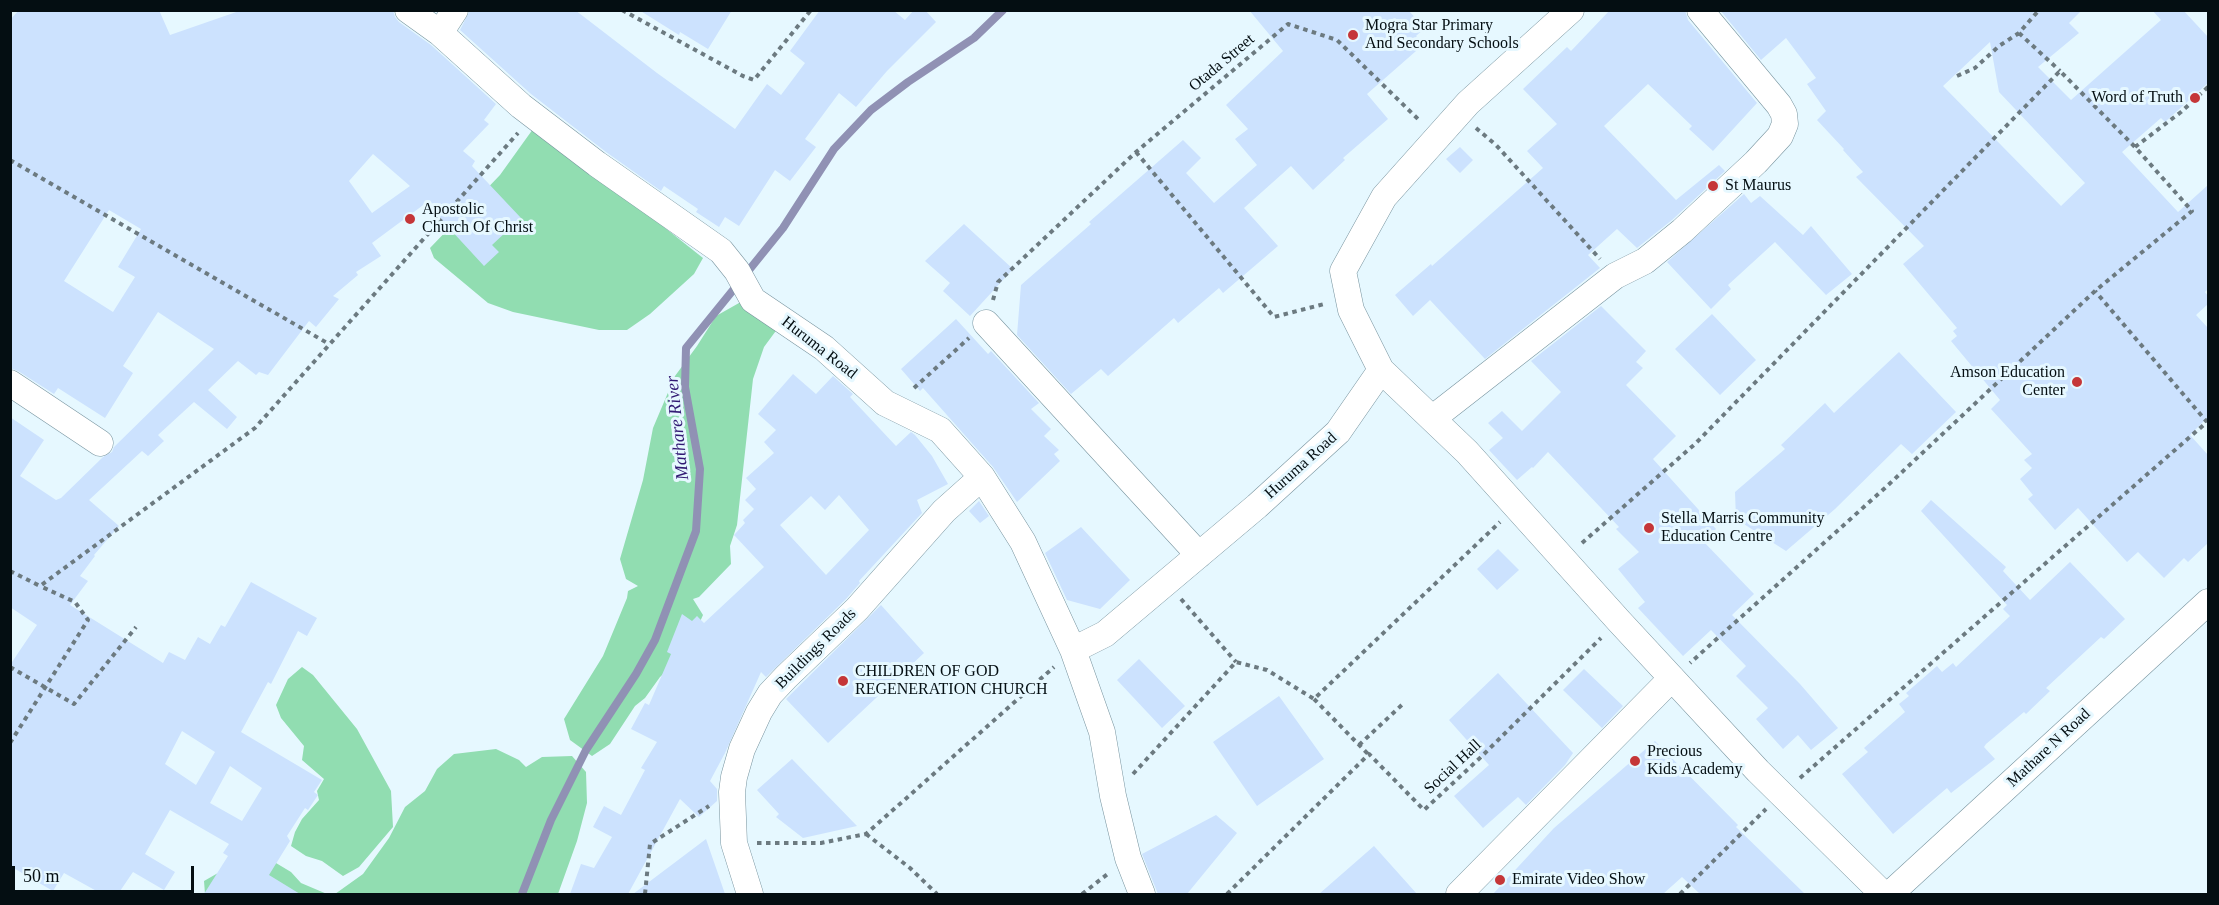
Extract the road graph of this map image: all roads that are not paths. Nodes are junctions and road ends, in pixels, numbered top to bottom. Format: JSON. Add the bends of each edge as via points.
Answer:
{"nodes":[{"id":1,"x":408,"y":10,"type":"edge"},
{"id":2,"x":455,"y":10,"type":"edge"},
{"id":3,"x":1571,"y":10,"type":"edge"},
{"id":4,"x":1700,"y":10,"type":"edge"},
{"id":5,"x":440,"y":33,"type":"junction"},
{"id":6,"x":986,"y":323,"type":"road end"},
{"id":7,"x":1382,"y":370,"type":"junction"},
{"id":8,"x":10,"y":383,"type":"edge"},
{"id":9,"x":1432,"y":418,"type":"junction"},
{"id":10,"x":100,"y":443,"type":"dead end"},
{"id":11,"x":982,"y":477,"type":"junction"},
{"id":12,"x":1199,"y":555,"type":"junction"},
{"id":13,"x":2208,"y":602,"type":"edge"},
{"id":14,"x":1072,"y":650,"type":"junction"},
{"id":15,"x":1672,"y":678,"type":"junction"},
{"id":16,"x":750,"y":894,"type":"edge"},
{"id":17,"x":1142,"y":894,"type":"edge"},
{"id":18,"x":1458,"y":894,"type":"edge"},
{"id":19,"x":1883,"y":894,"type":"edge"},
{"id":20,"x":1890,"y":894,"type":"edge"}],
"edges":[{"from":1,"to":5,"type":"street"},
{"from":2,"to":5,"type":"street"},
{"from":3,"to":7,"type":"street","via":[[1456,116],[1384,196],[1343,271],[1351,310]]},
{"from":4,"to":9,"type":"street","via":[[1779,105],[1785,124],[1780,136],[1682,231],[1645,261],[1615,276]]},
{"from":5,"to":11,"type":"street","name":"Huruma Road","via":[[528,112],[721,251],[737,270],[753,300],[824,348],[885,403],[940,430]]},
{"from":6,"to":12,"type":"street"},
{"from":7,"to":9,"type":"street"},
{"from":7,"to":12,"type":"street","name":"Huruma Road","via":[[1338,432]]},
{"from":8,"to":10,"type":"street"},
{"from":9,"to":15,"type":"street"},
{"from":11,"to":14,"type":"street","name":"Huruma Road","via":[[1023,542]]},
{"from":11,"to":16,"type":"street","name":"Buildings Roads","via":[[944,511],[857,609],[770,694],[756,718],[742,748],[732,792],[734,843]]},
{"from":12,"to":14,"type":"street","name":"Huruma Road","via":[[1105,634]]},
{"from":13,"to":20,"type":"street","name":"Mathare N Road"},
{"from":14,"to":17,"type":"street","name":"Huruma Road","via":[[1102,732],[1128,858]]},
{"from":15,"to":18,"type":"street"},
{"from":15,"to":19,"type":"street","via":[[1781,794]]}]}
